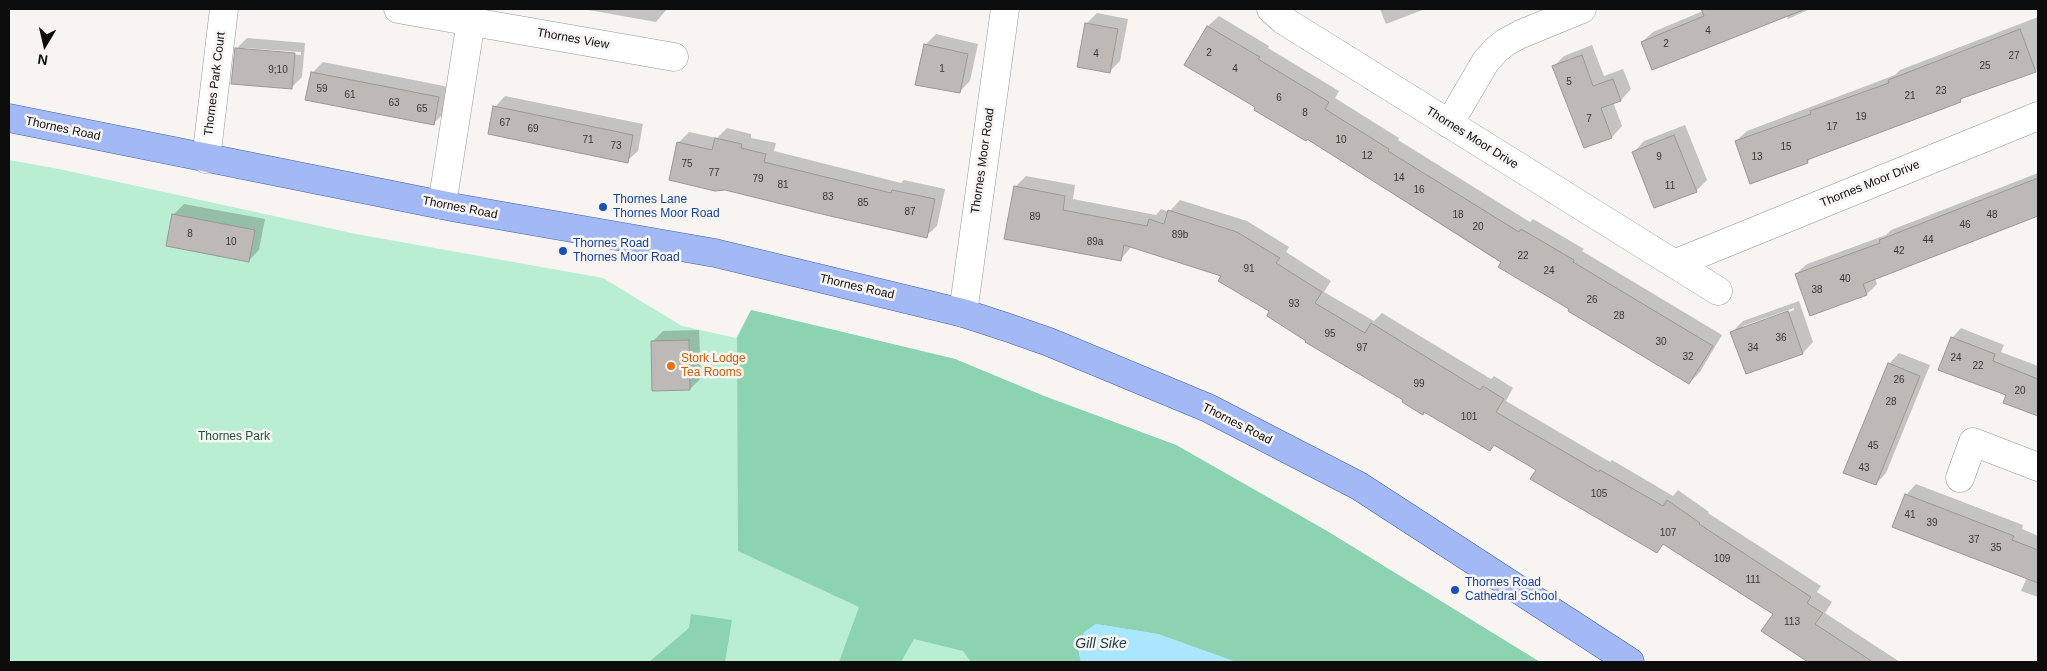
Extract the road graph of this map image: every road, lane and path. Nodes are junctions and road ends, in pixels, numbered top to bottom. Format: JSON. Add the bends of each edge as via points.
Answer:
{"nodes":[{"id":1,"x":224,"y":9,"type":"edge"},
{"id":2,"x":398,"y":9,"type":"edge"},
{"id":3,"x":1005,"y":9,"type":"edge"},
{"id":4,"x":1271,"y":9,"type":"edge"},
{"id":5,"x":1582,"y":9,"type":"edge"},
{"id":6,"x":471,"y":22,"type":"junction"},
{"id":7,"x":674,"y":57,"type":"dead end"},
{"id":8,"x":2038,"y":116,"type":"edge"},
{"id":9,"x":9,"y":118,"type":"edge"},
{"id":10,"x":1449,"y":124,"type":"junction"},
{"id":11,"x":206,"y":159,"type":"junction"},
{"id":12,"x":442,"y":205,"type":"junction"},
{"id":13,"x":1674,"y":264,"type":"junction"},
{"id":14,"x":1718,"y":291,"type":"dead end"},
{"id":15,"x":963,"y":313,"type":"junction"},
{"id":16,"x":2038,"y":467,"type":"edge"},
{"id":17,"x":1960,"y":478,"type":"dead end"},
{"id":18,"x":1630,"y":662,"type":"edge"}],
"edges":[{"from":1,"to":11,"type":"street","name":"Thornes Park Court"},
{"from":2,"to":6,"type":"street","name":"Thornes View"},
{"from":3,"to":15,"type":"street","name":"Thornes Moor Road"},
{"from":4,"to":10,"type":"street","name":"Thornes Moor Drive","via":[[1283,20]]},
{"from":5,"to":10,"type":"street","via":[[1521,34],[1496,50],[1486,61]]},
{"from":6,"to":7,"type":"street","name":"Thornes View"},
{"from":6,"to":12,"type":"street"},
{"from":8,"to":13,"type":"street","name":"Thornes Moor Drive"},
{"from":9,"to":11,"type":"main road","name":"Thornes Road"},
{"from":10,"to":13,"type":"street","name":"Thornes Moor Drive"},
{"from":11,"to":12,"type":"main road","name":"Thornes Road"},
{"from":12,"to":15,"type":"main road","name":"Thornes Road","via":[[715,253]]},
{"from":13,"to":14,"type":"street","name":"Thornes Moor Drive"},
{"from":15,"to":18,"type":"main road","name":"Thornes Road","via":[[1049,342],[1208,408],[1359,486]]},
{"from":16,"to":17,"type":"street","via":[[1973,442]]}]}
